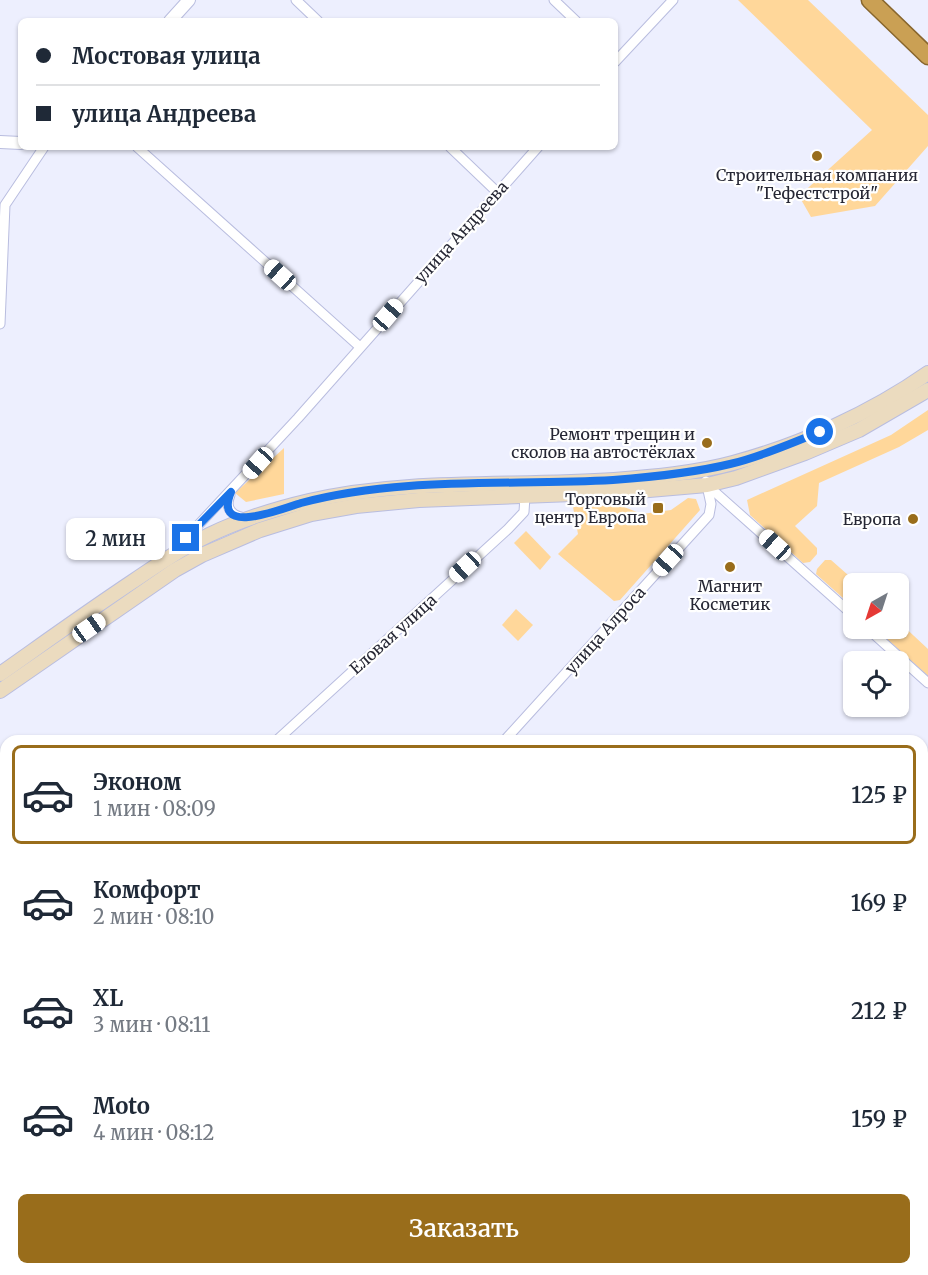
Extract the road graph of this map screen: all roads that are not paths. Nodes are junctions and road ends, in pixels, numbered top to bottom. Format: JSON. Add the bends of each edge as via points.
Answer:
{"nodes":[{"id":1,"x":189,"y":0,"type":"edge"},
{"id":2,"x":296,"y":0,"type":"edge"},
{"id":3,"x":554,"y":0,"type":"edge"},
{"id":4,"x":673,"y":0,"type":"edge"},
{"id":5,"x":870,"y":0,"type":"edge"},
{"id":6,"x":173,"y":18,"type":"edge"},
{"id":7,"x":315,"y":18,"type":"edge"},
{"id":8,"x":573,"y":18,"type":"edge"},
{"id":9,"x":928,"y":56,"type":"edge"},
{"id":10,"x":618,"y":58,"type":"edge"},
{"id":11,"x":0,"y":142,"type":"edge"},
{"id":12,"x":18,"y":143,"type":"edge"},
{"id":13,"x":42,"y":150,"type":"edge"},
{"id":14,"x":140,"y":150,"type":"edge"},
{"id":15,"x":453,"y":150,"type":"edge"},
{"id":16,"x":535,"y":150,"type":"edge"},
{"id":17,"x":497,"y":192,"type":"junction"},
{"id":18,"x":0,"y":324,"type":"edge"},
{"id":19,"x":360,"y":347,"type":"junction"},
{"id":20,"x":928,"y":373,"type":"edge"},
{"id":21,"x":928,"y":390,"type":"edge"},
{"id":22,"x":703,"y":470,"type":"junction"},
{"id":23,"x":707,"y":484,"type":"junction"},
{"id":24,"x":231,"y":492,"type":"junction"},
{"id":25,"x":525,"y":496,"type":"junction"},
{"id":26,"x":249,"y":519,"type":"junction"},
{"id":27,"x":167,"y":558,"type":"junction"},
{"id":28,"x":843,"y":606,"type":"edge"},
{"id":29,"x":879,"y":639,"type":"edge"},
{"id":30,"x":0,"y":674,"type":"edge"},
{"id":31,"x":928,"y":683,"type":"edge"},
{"id":32,"x":0,"y":691,"type":"edge"},
{"id":33,"x":283,"y":735,"type":"edge"},
{"id":34,"x":509,"y":735,"type":"edge"}],
"edges":[{"from":1,"to":6,"type":"street"},
{"from":2,"to":7,"type":"street"},
{"from":3,"to":8,"type":"street"},
{"from":4,"to":10,"type":"street"},
{"from":5,"to":9,"type":"highway"},
{"from":11,"to":12,"type":"street"},
{"from":13,"to":18,"type":"street","via":[[5,205]]},
{"from":14,"to":19,"type":"street"},
{"from":15,"to":17,"type":"street"},
{"from":16,"to":17,"type":"street","name":"улица Андреева"},
{"from":17,"to":19,"type":"street","name":"улица Андреева"},
{"from":19,"to":24,"type":"street","name":"улица Андреева"},
{"from":20,"to":22,"type":"main road","via":[[855,417],[732,464]]},
{"from":21,"to":23,"type":"main road","via":[[824,446],[736,478]]},
{"from":22,"to":23,"type":"street","name":"улица Алроса"},
{"from":22,"to":26,"type":"main road","via":[[614,480],[417,486],[355,492]]},
{"from":23,"to":25,"type":"main road"},
{"from":23,"to":28,"type":"street"},
{"from":23,"to":34,"type":"street","name":"улица Алроса","via":[[709,515]]},
{"from":24,"to":26,"type":"street","via":[[228,508],[238,518]]},
{"from":24,"to":27,"type":"street","name":"улица Андреева"},
{"from":25,"to":32,"type":"main road","via":[[356,506],[311,514],[260,530],[175,570]]},
{"from":25,"to":33,"type":"street","name":"Еловая улица","via":[[524,512],[508,529]]},
{"from":26,"to":27,"type":"main road"},
{"from":27,"to":30,"type":"main road"},
{"from":29,"to":31,"type":"street"}]}
